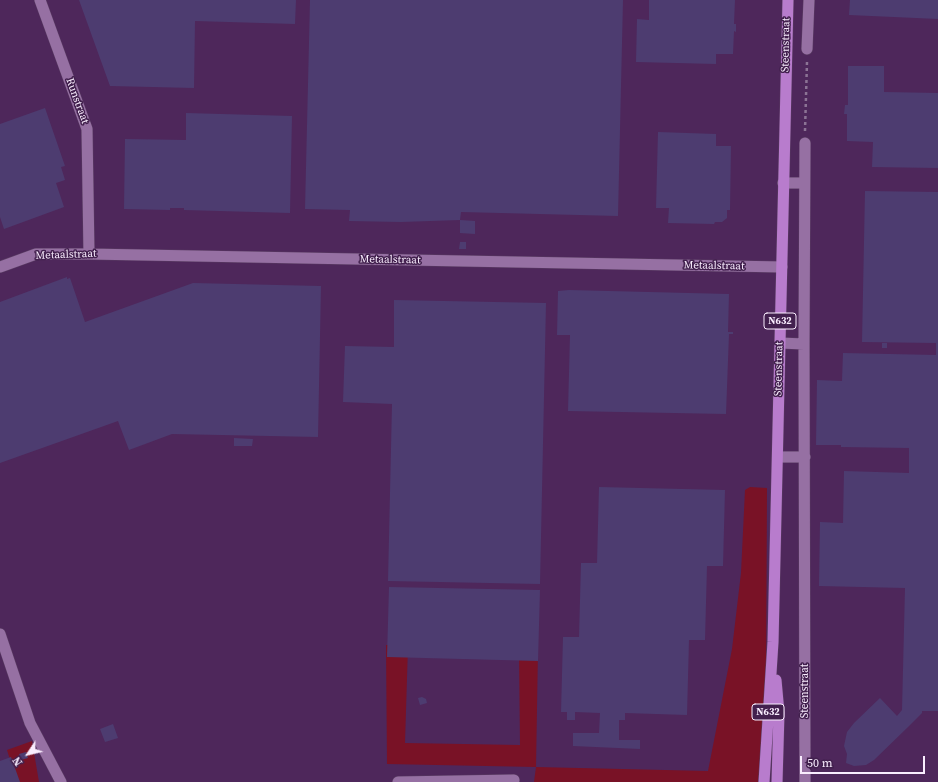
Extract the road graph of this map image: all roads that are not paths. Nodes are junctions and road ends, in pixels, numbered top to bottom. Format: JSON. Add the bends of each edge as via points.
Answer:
{"nodes":[{"id":1,"x":40,"y":0,"type":"edge"},
{"id":2,"x":788,"y":0,"type":"edge"},
{"id":3,"x":809,"y":0,"type":"edge"},
{"id":4,"x":807,"y":49,"type":"road end"},
{"id":5,"x":805,"y":143,"type":"road end"},
{"id":6,"x":783,"y":183,"type":"junction"},
{"id":7,"x":804,"y":183,"type":"junction"},
{"id":8,"x":89,"y":254,"type":"junction"},
{"id":9,"x":0,"y":267,"type":"edge"},
{"id":10,"x":782,"y":267,"type":"junction"},
{"id":11,"x":780,"y":343,"type":"junction"},
{"id":12,"x":804,"y":344,"type":"junction"},
{"id":13,"x":778,"y":457,"type":"junction"},
{"id":14,"x":805,"y":457,"type":"junction"},
{"id":15,"x":0,"y":634,"type":"edge"},
{"id":16,"x":773,"y":642,"type":"junction"},
{"id":17,"x":514,"y":780,"type":"dead end"},
{"id":18,"x":61,"y":782,"type":"edge"},
{"id":19,"x":398,"y":782,"type":"edge"},
{"id":20,"x":764,"y":782,"type":"edge"},
{"id":21,"x":777,"y":782,"type":"edge"},
{"id":22,"x":805,"y":782,"type":"edge"}],
"edges":[{"from":1,"to":8,"type":"street","name":"Runstraat","via":[[87,129]]},
{"from":2,"to":6,"type":"main road","name":"Steenstraat","number":"N632"},
{"from":3,"to":4,"type":"street","name":"Steenstraat"},
{"from":5,"to":7,"type":"street","name":"Steenstraat"},
{"from":6,"to":7,"type":"street"},
{"from":6,"to":10,"type":"main road","name":"Steenstraat","number":"N632"},
{"from":7,"to":12,"type":"street","name":"Steenstraat"},
{"from":8,"to":9,"type":"street","name":"Metaalstraat","via":[[36,254]]},
{"from":8,"to":10,"type":"street","name":"Metaalstraat"},
{"from":10,"to":11,"type":"main road","name":"Steenstraat","number":"N632"},
{"from":11,"to":12,"type":"street"},
{"from":11,"to":13,"type":"main road","name":"Steenstraat","number":"N632"},
{"from":12,"to":14,"type":"street","name":"Steenstraat"},
{"from":13,"to":14,"type":"street"},
{"from":13,"to":16,"type":"main road","name":"Steenstraat","number":"N632"},
{"from":14,"to":22,"type":"street","name":"Steenstraat"},
{"from":15,"to":18,"type":"street","via":[[30,723]]},
{"from":16,"to":20,"type":"main road","name":"Steenstraat","number":"N632"},
{"from":16,"to":21,"type":"main road","name":"Steenstraat","number":"N632","via":[[779,713]]},
{"from":17,"to":19,"type":"street"}]}
